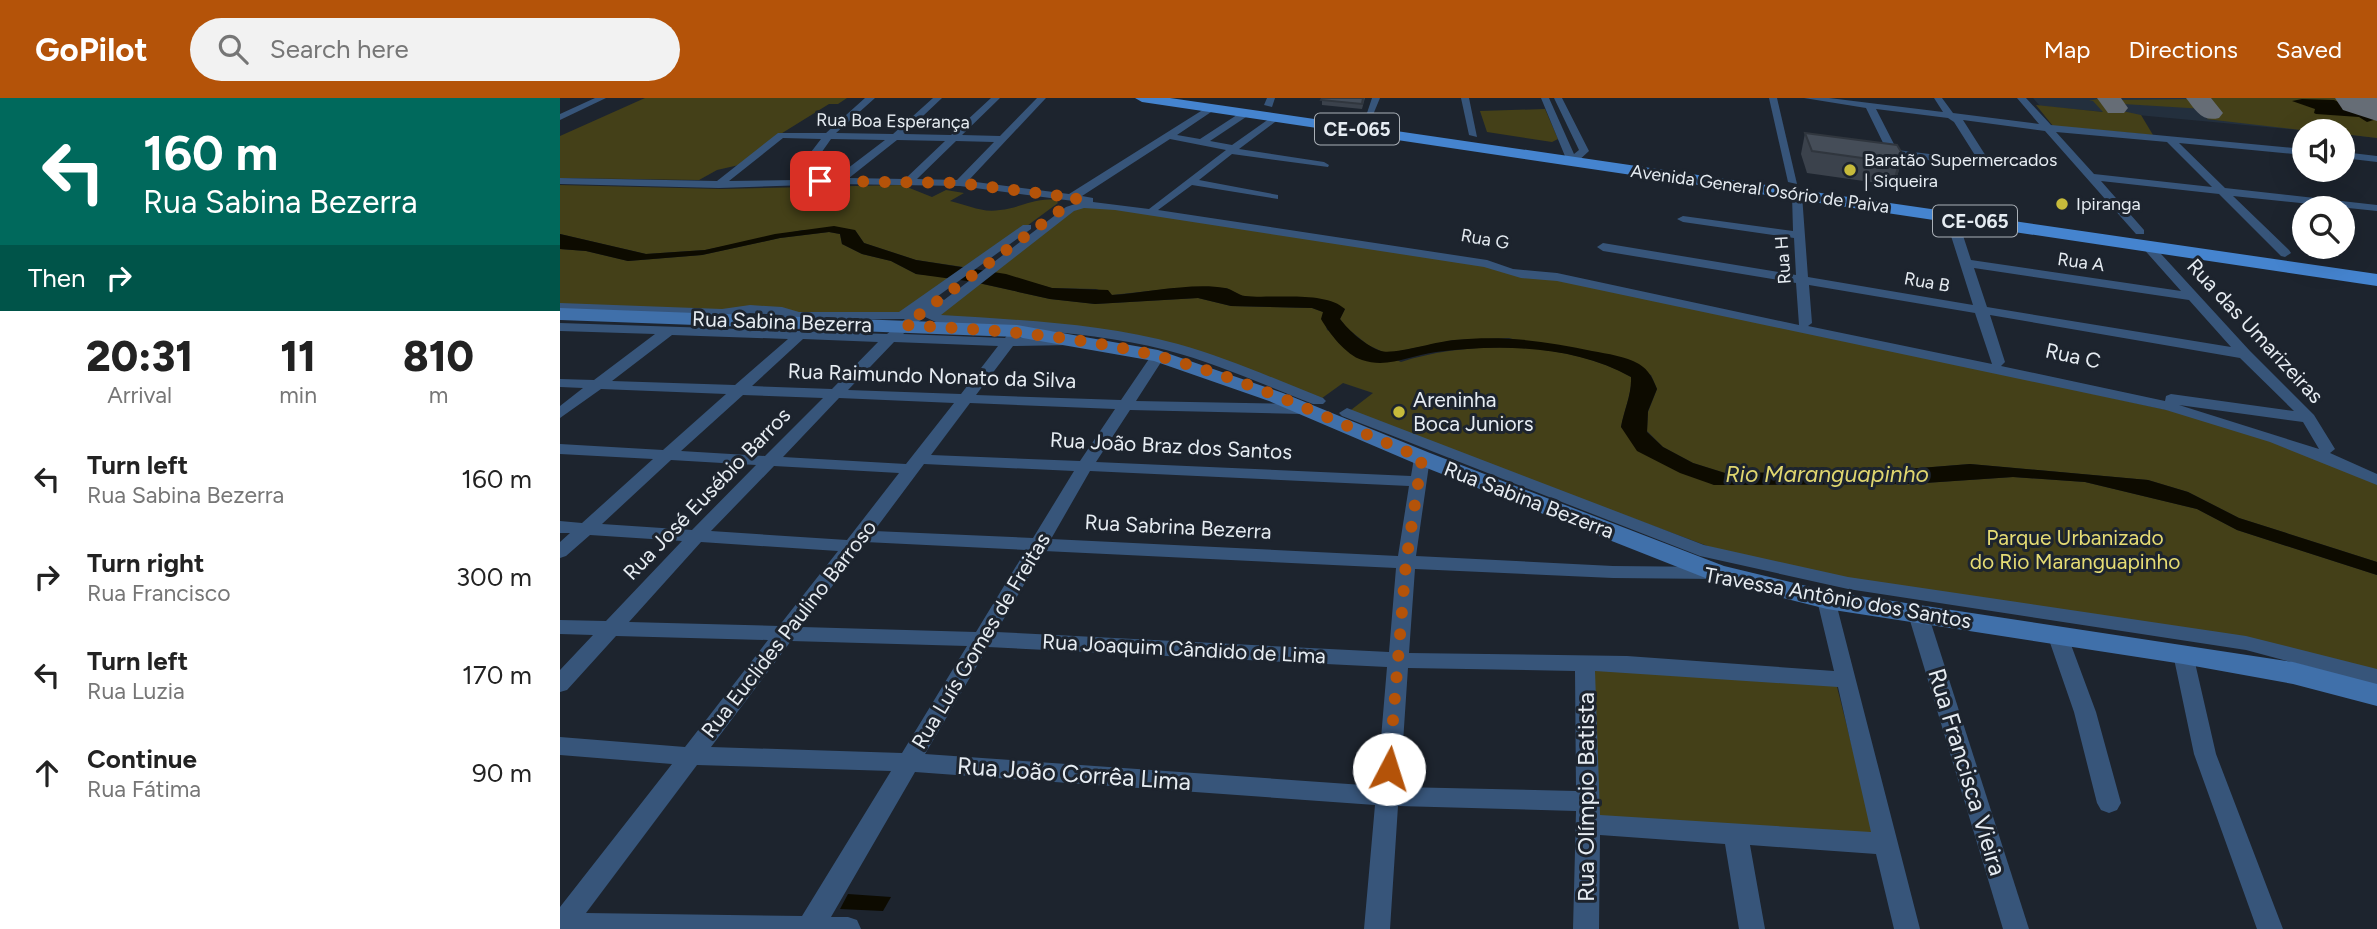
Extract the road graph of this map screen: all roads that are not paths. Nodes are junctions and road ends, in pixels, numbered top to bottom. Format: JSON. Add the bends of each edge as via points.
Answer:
{"nodes":[{"id":1,"x":602,"y":98,"type":"edge"},
{"id":2,"x":870,"y":98,"type":"edge"},
{"id":3,"x":938,"y":98,"type":"edge"},
{"id":4,"x":996,"y":98,"type":"edge"},
{"id":5,"x":1042,"y":98,"type":"edge"},
{"id":6,"x":1142,"y":98,"type":"edge"},
{"id":7,"x":1376,"y":98,"type":"edge"},
{"id":8,"x":1465,"y":98,"type":"edge"},
{"id":9,"x":1545,"y":98,"type":"edge"},
{"id":10,"x":1558,"y":98,"type":"edge"},
{"id":11,"x":1773,"y":98,"type":"edge"},
{"id":12,"x":1808,"y":98,"type":"edge"},
{"id":13,"x":1938,"y":98,"type":"edge"},
{"id":14,"x":2021,"y":98,"type":"edge"},
{"id":15,"x":1861,"y":102,"type":"edge"},
{"id":16,"x":1215,"y":103,"type":"edge"},
{"id":17,"x":1272,"y":107,"type":"edge"},
{"id":18,"x":1246,"y":113,"type":"junction"},
{"id":19,"x":1949,"y":115,"type":"junction"},
{"id":20,"x":560,"y":117,"type":"edge"},
{"id":21,"x":1367,"y":120,"type":"junction"},
{"id":22,"x":2047,"y":128,"type":"junction"},
{"id":23,"x":1474,"y":135,"type":"junction"},
{"id":24,"x":827,"y":136,"type":"junction"},
{"id":25,"x":1168,"y":136,"type":"junction"},
{"id":26,"x":895,"y":137,"type":"junction"},
{"id":27,"x":955,"y":138,"type":"junction"},
{"id":28,"x":1005,"y":139,"type":"junction"},
{"id":29,"x":2169,"y":139,"type":"junction"},
{"id":30,"x":1202,"y":142,"type":"junction"},
{"id":31,"x":1232,"y":150,"type":"junction"},
{"id":32,"x":2292,"y":151,"type":"edge"},
{"id":33,"x":1575,"y":154,"type":"junction"},
{"id":34,"x":2357,"y":157,"type":"joint"},
{"id":35,"x":2377,"y":159,"type":"edge"},
{"id":36,"x":1324,"y":165,"type":"dead end"},
{"id":37,"x":2377,"y":173,"type":"edge"},
{"id":38,"x":2091,"y":177,"type":"junction"},
{"id":39,"x":838,"y":181,"type":"junction"},
{"id":40,"x":1189,"y":181,"type":"junction"},
{"id":41,"x":802,"y":182,"type":"junction"},
{"id":42,"x":560,"y":183,"type":"edge"},
{"id":43,"x":906,"y":183,"type":"junction"},
{"id":44,"x":960,"y":183,"type":"junction"},
{"id":45,"x":719,"y":185,"type":"junction"},
{"id":46,"x":1795,"y":188,"type":"junction"},
{"id":47,"x":2220,"y":191,"type":"junction"},
{"id":48,"x":1274,"y":197,"type":"dead end"},
{"id":49,"x":1041,"y":198,"type":"dead end"},
{"id":50,"x":1074,"y":198,"type":"junction"},
{"id":51,"x":1154,"y":208,"type":"junction"},
{"id":52,"x":2377,"y":208,"type":"edge"},
{"id":53,"x":1951,"y":217,"type":"junction"},
{"id":54,"x":1682,"y":219,"type":"dead end"},
{"id":55,"x":2014,"y":220,"type":"junction"},
{"id":56,"x":1799,"y":235,"type":"junction"},
{"id":57,"x":2143,"y":239,"type":"junction"},
{"id":58,"x":1013,"y":244,"type":"junction"},
{"id":59,"x":1603,"y":247,"type":"dead end"},
{"id":60,"x":2285,"y":253,"type":"junction"},
{"id":61,"x":1966,"y":263,"type":"junction"},
{"id":62,"x":2377,"y":267,"type":"edge"},
{"id":63,"x":2377,"y":280,"type":"edge"},
{"id":64,"x":1802,"y":282,"type":"junction"},
{"id":65,"x":2190,"y":296,"type":"junction"},
{"id":66,"x":936,"y":301,"type":"junction"},
{"id":67,"x":560,"y":307,"type":"edge"},
{"id":68,"x":1981,"y":311,"type":"junction"},
{"id":69,"x":560,"y":314,"type":"edge"},
{"id":70,"x":1805,"y":323,"type":"junction"},
{"id":71,"x":560,"y":327,"type":"edge"},
{"id":72,"x":668,"y":331,"type":"junction"},
{"id":73,"x":897,"y":331,"type":"junction"},
{"id":74,"x":800,"y":335,"type":"junction"},
{"id":75,"x":1012,"y":337,"type":"junction"},
{"id":76,"x":2245,"y":354,"type":"junction"},
{"id":77,"x":1158,"y":356,"type":"junction"},
{"id":78,"x":1998,"y":362,"type":"junction"},
{"id":79,"x":560,"y":383,"type":"edge"},
{"id":80,"x":599,"y":385,"type":"junction"},
{"id":81,"x":741,"y":389,"type":"junction"},
{"id":82,"x":836,"y":393,"type":"junction"},
{"id":83,"x":966,"y":399,"type":"junction"},
{"id":84,"x":2171,"y":399,"type":"junction"},
{"id":85,"x":1127,"y":405,"type":"junction"},
{"id":86,"x":1310,"y":405,"type":"junction"},
{"id":87,"x":560,"y":413,"type":"edge"},
{"id":88,"x":1347,"y":413,"type":"dead end"},
{"id":89,"x":2309,"y":418,"type":"junction"},
{"id":90,"x":560,"y":449,"type":"edge"},
{"id":91,"x":2327,"y":449,"type":"junction"},
{"id":92,"x":668,"y":455,"type":"junction"},
{"id":93,"x":1422,"y":458,"type":"junction"},
{"id":94,"x":774,"y":460,"type":"junction"},
{"id":95,"x":918,"y":464,"type":"junction"},
{"id":96,"x":1086,"y":465,"type":"junction"},
{"id":97,"x":2377,"y":471,"type":"edge"},
{"id":98,"x":2377,"y":480,"type":"edge"},
{"id":99,"x":1419,"y":481,"type":"junction"},
{"id":100,"x":560,"y":527,"type":"edge"},
{"id":101,"x":586,"y":528,"type":"junction"},
{"id":102,"x":697,"y":535,"type":"junction"},
{"id":103,"x":859,"y":541,"type":"junction"},
{"id":104,"x":1039,"y":543,"type":"junction"},
{"id":105,"x":560,"y":552,"type":"edge"},
{"id":106,"x":1406,"y":562,"type":"junction"},
{"id":107,"x":1717,"y":573,"type":"junction"},
{"id":108,"x":1827,"y":600,"type":"junction"},
{"id":109,"x":1918,"y":614,"type":"junction"},
{"id":110,"x":560,"y":626,"type":"edge"},
{"id":111,"x":609,"y":630,"type":"junction"},
{"id":112,"x":783,"y":635,"type":"junction"},
{"id":113,"x":2057,"y":635,"type":"junction"},
{"id":114,"x":982,"y":639,"type":"junction"},
{"id":115,"x":2183,"y":653,"type":"junction"},
{"id":116,"x":1398,"y":660,"type":"junction"},
{"id":117,"x":1585,"y":665,"type":"junction"},
{"id":118,"x":2377,"y":677,"type":"edge"},
{"id":119,"x":1846,"y":680,"type":"junction"},
{"id":120,"x":560,"y":684,"type":"edge"},
{"id":121,"x":2377,"y":695,"type":"edge"},
{"id":122,"x":560,"y":746,"type":"edge"},
{"id":123,"x":689,"y":756,"type":"junction"},
{"id":124,"x":908,"y":762,"type":"junction"},
{"id":125,"x":1387,"y":796,"type":"junction"},
{"id":126,"x":2109,"y":803,"type":"dead end"},
{"id":127,"x":1588,"y":812,"type":"junction"},
{"id":128,"x":1736,"y":834,"type":"junction"},
{"id":129,"x":1886,"y":844,"type":"junction"},
{"id":130,"x":560,"y":925,"type":"edge"},
{"id":131,"x":809,"y":928,"type":"edge"},
{"id":132,"x":848,"y":929,"type":"edge"},
{"id":133,"x":1377,"y":929,"type":"edge"},
{"id":134,"x":1586,"y":929,"type":"edge"},
{"id":135,"x":1752,"y":929,"type":"edge"},
{"id":136,"x":1907,"y":929,"type":"edge"},
{"id":137,"x":2016,"y":929,"type":"edge"},
{"id":138,"x":2270,"y":929,"type":"edge"}],
"edges":[{"from":1,"to":20,"type":"street"},
{"from":2,"to":24,"type":"street"},
{"from":3,"to":26,"type":"street"},
{"from":4,"to":27,"type":"street"},
{"from":5,"to":28,"type":"street"},
{"from":6,"to":16,"type":"main road","name":"Avenida General Osório de Paiva","number":"CE-065"},
{"from":7,"to":21,"type":"street"},
{"from":8,"to":23,"type":"street"},
{"from":9,"to":33,"type":"street"},
{"from":10,"to":33,"type":"street"},
{"from":11,"to":46,"type":"street","name":"Rua H"},
{"from":12,"to":15,"type":"street"},
{"from":13,"to":19,"type":"street"},
{"from":14,"to":22,"type":"street","name":"Rua das Umarizeiras"},
{"from":15,"to":19,"type":"street"},
{"from":15,"to":19,"type":"street","via":[[1893,153],[1985,164],[1958,120]]},
{"from":16,"to":17,"type":"main road","name":"Avenida General Osório de Paiva","number":"CE-065"},
{"from":16,"to":18,"type":"main road","name":"Avenida General Osório de Paiva","number":"CE-065"},
{"from":16,"to":25,"type":"street"},
{"from":17,"to":18,"type":"main road","name":"Avenida General Osório de Paiva","number":"CE-065"},
{"from":17,"to":21,"type":"main road","name":"Avenida General Osório de Paiva","number":"CE-065"},
{"from":17,"to":31,"type":"street"},
{"from":17,"to":33,"type":"main road","name":"Avenida General Osório de Paiva","number":"CE-065"},
{"from":18,"to":30,"type":"street"},
{"from":19,"to":22,"type":"street"},
{"from":21,"to":23,"type":"main road","name":"Avenida General Osório de Paiva","number":"CE-065"},
{"from":22,"to":29,"type":"street"},
{"from":22,"to":38,"type":"street","name":"Rua das Umarizeiras"},
{"from":23,"to":33,"type":"main road","name":"Avenida General Osório de Paiva","number":"CE-065"},
{"from":24,"to":26,"type":"street","name":"Rua Boa Esperança"},
{"from":24,"to":41,"type":"street","via":[[809,161]]},
{"from":24,"to":45,"type":"street","name":"Rua Boa Esperança","via":[[781,135]]},
{"from":25,"to":30,"type":"street"},
{"from":25,"to":50,"type":"street"},
{"from":26,"to":27,"type":"street","name":"Rua Boa Esperança"},
{"from":26,"to":39,"type":"street"},
{"from":27,"to":28,"type":"street","name":"Rua Boa Esperança"},
{"from":27,"to":43,"type":"street"},
{"from":28,"to":44,"type":"street"},
{"from":29,"to":32,"type":"street"},
{"from":29,"to":47,"type":"street"},
{"from":30,"to":31,"type":"street"},
{"from":31,"to":36,"type":"street"},
{"from":31,"to":40,"type":"street"},
{"from":33,"to":46,"type":"main road","name":"Avenida General Osório de Paiva","number":"CE-065"},
{"from":34,"to":35,"type":"street"},
{"from":34,"to":37,"type":"street"},
{"from":38,"to":47,"type":"street"},
{"from":38,"to":57,"type":"street","name":"Rua das Umarizeiras"},
{"from":39,"to":41,"type":"street"},
{"from":39,"to":43,"type":"street"},
{"from":40,"to":48,"type":"street"},
{"from":40,"to":51,"type":"street"},
{"from":41,"to":45,"type":"street"},
{"from":42,"to":43,"type":"street","via":[[721,189]]},
{"from":42,"to":45,"type":"street"},
{"from":43,"to":44,"type":"street","name":"Rua G"},
{"from":44,"to":50,"type":"street","name":"Rua G"},
{"from":46,"to":53,"type":"main road","name":"Avenida General Osório de Paiva","number":"CE-065"},
{"from":46,"to":55,"type":"main road","name":"Avenida General Osório de Paiva","number":"CE-065"},
{"from":46,"to":56,"type":"street","name":"Rua H"},
{"from":47,"to":52,"type":"street"},
{"from":47,"to":60,"type":"street"},
{"from":49,"to":58,"type":"street","via":[[1058,203]]},
{"from":50,"to":51,"type":"street","name":"Rua G"},
{"from":50,"to":58,"type":"street"},
{"from":51,"to":70,"type":"street","name":"Rua G","via":[[1480,256]]},
{"from":53,"to":55,"type":"main road","name":"Avenida General Osório de Paiva","number":"CE-065"},
{"from":53,"to":61,"type":"street"},
{"from":54,"to":56,"type":"street"},
{"from":55,"to":57,"type":"main road","name":"Avenida General Osório de Paiva","number":"CE-065"},
{"from":56,"to":64,"type":"street","name":"Rua H"},
{"from":57,"to":60,"type":"main road","name":"Avenida General Osório de Paiva","number":"CE-065"},
{"from":57,"to":63,"type":"main road","name":"Avenida General Osório de Paiva","number":"CE-065"},
{"from":57,"to":65,"type":"street","name":"Rua das Umarizeiras"},
{"from":58,"to":66,"type":"street"},
{"from":58,"to":66,"type":"street"},
{"from":58,"to":98,"type":"street","via":[[1070,209],[1092,205],[1445,256],[2106,391],[2257,433]]},
{"from":59,"to":64,"type":"street","name":"Rua B"},
{"from":60,"to":62,"type":"main road","name":"Avenida General Osório de Paiva","number":"CE-065"},
{"from":61,"to":65,"type":"street","name":"Rua A"},
{"from":61,"to":68,"type":"street"},
{"from":64,"to":68,"type":"street","name":"Rua B"},
{"from":64,"to":70,"type":"street","name":"Rua H"},
{"from":65,"to":76,"type":"street","name":"Rua das Umarizeiras"},
{"from":66,"to":67,"type":"street","via":[[894,317],[798,316],[750,309],[722,313]]},
{"from":66,"to":73,"type":"street","name":"Rua José Eusébio Barros"},
{"from":66,"to":86,"type":"street","via":[[933,318],[1050,326],[1151,342],[1216,362]]},
{"from":68,"to":76,"type":"street","name":"Rua B"},
{"from":68,"to":78,"type":"street"},
{"from":69,"to":73,"type":"main road","name":"Rua Sabina Bezerra"},
{"from":70,"to":78,"type":"street","name":"Rua C"},
{"from":71,"to":72,"type":"street"},
{"from":72,"to":74,"type":"street"},
{"from":72,"to":80,"type":"street"},
{"from":73,"to":74,"type":"street"},
{"from":73,"to":75,"type":"main road","name":"Rua Sabina Bezerra"},
{"from":73,"to":82,"type":"street","name":"Rua José Eusébio Barros"},
{"from":74,"to":81,"type":"street"},
{"from":75,"to":77,"type":"main road","name":"Rua Sabina Bezerra","via":[[1075,341]]},
{"from":75,"to":83,"type":"street","name":"Rua Euclides Paulino Barroso"},
{"from":76,"to":89,"type":"street","name":"Rua das Umarizeiras"},
{"from":77,"to":85,"type":"street","name":"Rua Luís Gomes de Freitas"},
{"from":77,"to":86,"type":"main road","name":"Rua Sabina Bezerra"},
{"from":78,"to":84,"type":"street","name":"Rua C"},
{"from":79,"to":80,"type":"street","name":"Rua Raimundo Nonato da Silva"},
{"from":80,"to":81,"type":"street","name":"Rua Raimundo Nonato da Silva"},
{"from":80,"to":87,"type":"street"},
{"from":81,"to":82,"type":"street","name":"Rua Raimundo Nonato da Silva"},
{"from":81,"to":92,"type":"street"},
{"from":82,"to":83,"type":"street","name":"Rua Raimundo Nonato da Silva"},
{"from":82,"to":94,"type":"street","name":"Rua José Eusébio Barros"},
{"from":83,"to":85,"type":"street","name":"Rua Raimundo Nonato da Silva"},
{"from":83,"to":95,"type":"street","name":"Rua Euclides Paulino Barroso"},
{"from":84,"to":89,"type":"street"},
{"from":84,"to":91,"type":"street","name":"Rua C"},
{"from":85,"to":86,"type":"street","name":"Rua Raimundo Nonato da Silva"},
{"from":85,"to":96,"type":"street","name":"Rua Luís Gomes de Freitas"},
{"from":86,"to":93,"type":"main road","name":"Rua Sabina Bezerra"},
{"from":88,"to":118,"type":"street","via":[[1700,550],[1848,583],[2246,643]]},
{"from":89,"to":91,"type":"street","name":"Rua das Umarizeiras"},
{"from":90,"to":92,"type":"street","name":"Rua João Braz dos Santos"},
{"from":91,"to":97,"type":"street","name":"Rua C"},
{"from":92,"to":94,"type":"street","name":"Rua João Braz dos Santos"},
{"from":92,"to":101,"type":"street"},
{"from":93,"to":99,"type":"street"},
{"from":93,"to":107,"type":"main road","name":"Rua Sabina Bezerra"},
{"from":94,"to":95,"type":"street","name":"Rua João Braz dos Santos"},
{"from":94,"to":102,"type":"street","name":"Rua José Eusébio Barros"},
{"from":95,"to":96,"type":"street","name":"Rua João Braz dos Santos"},
{"from":95,"to":103,"type":"street","name":"Rua Euclides Paulino Barroso"},
{"from":96,"to":99,"type":"street","name":"Rua João Braz dos Santos"},
{"from":96,"to":104,"type":"street","name":"Rua Luís Gomes de Freitas"},
{"from":99,"to":106,"type":"street"},
{"from":100,"to":101,"type":"street","name":"Rua Sabrina Bezerra"},
{"from":101,"to":102,"type":"street","name":"Rua Sabrina Bezerra"},
{"from":101,"to":105,"type":"street"},
{"from":102,"to":103,"type":"street","name":"Rua Sabrina Bezerra"},
{"from":102,"to":111,"type":"street","name":"Rua José Eusébio Barros"},
{"from":103,"to":104,"type":"street","name":"Rua Sabrina Bezerra"},
{"from":103,"to":112,"type":"street","name":"Rua Euclides Paulino Barroso"},
{"from":104,"to":106,"type":"street","name":"Rua Sabrina Bezerra"},
{"from":104,"to":114,"type":"street","name":"Rua Luís Gomes de Freitas"},
{"from":106,"to":107,"type":"street","name":"Travessa Antônio dos Santos"},
{"from":106,"to":116,"type":"street"},
{"from":107,"to":108,"type":"main road","name":"Travessa Antônio dos Santos"},
{"from":108,"to":109,"type":"main road","name":"Travessa Antônio dos Santos"},
{"from":108,"to":119,"type":"street"},
{"from":109,"to":113,"type":"main road","name":"Travessa Antônio dos Santos"},
{"from":109,"to":137,"type":"street","name":"Rua Francisca Vieira"},
{"from":110,"to":111,"type":"street","name":"Rua Joaquim Cândido de Lima"},
{"from":111,"to":112,"type":"street","name":"Rua Joaquim Cândido de Lima"},
{"from":111,"to":120,"type":"street","name":"Rua José Eusébio Barros"},
{"from":112,"to":114,"type":"street","name":"Rua Joaquim Cândido de Lima"},
{"from":112,"to":123,"type":"street","name":"Rua Euclides Paulino Barroso"},
{"from":113,"to":115,"type":"main road","name":"Travessa Antônio dos Santos"},
{"from":113,"to":126,"type":"street"},
{"from":114,"to":116,"type":"street","name":"Rua Joaquim Cândido de Lima"},
{"from":114,"to":124,"type":"street","name":"Rua Luís Gomes de Freitas"},
{"from":115,"to":121,"type":"main road","name":"Travessa Antônio dos Santos","via":[[2293,673]]},
{"from":115,"to":138,"type":"street","via":[[2205,754]]},
{"from":116,"to":117,"type":"street","name":"Rua Joaquim Cândido de Lima"},
{"from":116,"to":125,"type":"street"},
{"from":117,"to":119,"type":"street","name":"Rua Joaquim Cândido de Lima"},
{"from":117,"to":127,"type":"street","name":"Rua Olímpio Batista"},
{"from":119,"to":129,"type":"street"},
{"from":122,"to":123,"type":"street","name":"Rua João Corrêa Lima"},
{"from":123,"to":124,"type":"street","name":"Rua João Corrêa Lima"},
{"from":123,"to":130,"type":"street","name":"Rua Euclides Paulino Barroso"},
{"from":124,"to":125,"type":"street","name":"Rua João Corrêa Lima"},
{"from":124,"to":131,"type":"street","name":"Rua Luís Gomes de Freitas"},
{"from":125,"to":127,"type":"street","name":"Rua João Corrêa Lima"},
{"from":125,"to":133,"type":"street"},
{"from":127,"to":128,"type":"street","name":"Rua João Corrêa Lima"},
{"from":127,"to":134,"type":"street","name":"Rua Olímpio Batista"},
{"from":128,"to":129,"type":"street","name":"Rua João Corrêa Lima"},
{"from":128,"to":135,"type":"street"},
{"from":129,"to":136,"type":"street"},
{"from":130,"to":131,"type":"street"},
{"from":131,"to":132,"type":"street"}]}
